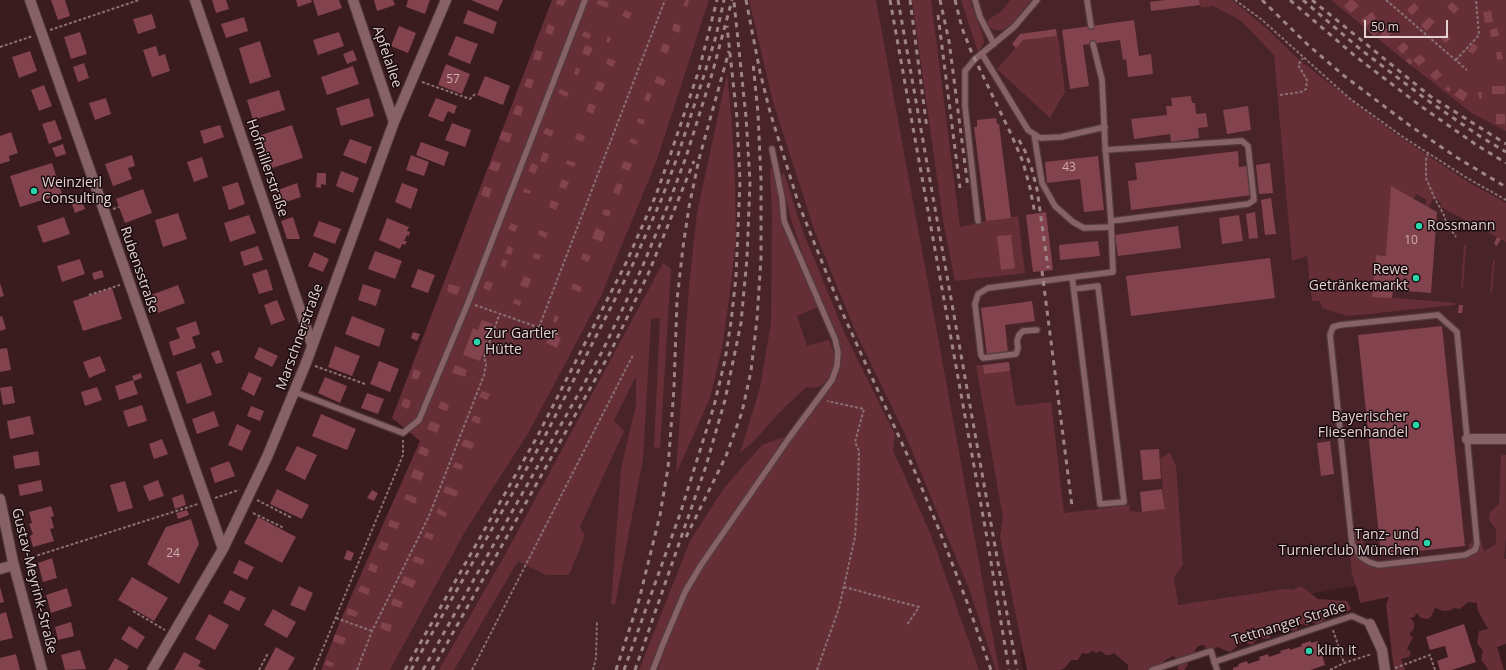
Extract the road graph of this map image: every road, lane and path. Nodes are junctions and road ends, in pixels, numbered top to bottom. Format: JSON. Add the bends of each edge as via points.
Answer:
{"nodes":[{"id":1,"x":30,"y":0,"type":"edge"},
{"id":2,"x":140,"y":0,"type":"edge"},
{"id":3,"x":195,"y":0,"type":"edge"},
{"id":4,"x":354,"y":0,"type":"edge"},
{"id":5,"x":446,"y":0,"type":"edge"},
{"id":6,"x":585,"y":0,"type":"edge"},
{"id":7,"x":665,"y":0,"type":"edge"},
{"id":8,"x":974,"y":0,"type":"edge"},
{"id":9,"x":1037,"y":0,"type":"edge"},
{"id":10,"x":1087,"y":0,"type":"edge"},
{"id":11,"x":1235,"y":0,"type":"edge"},
{"id":12,"x":1386,"y":0,"type":"edge"},
{"id":13,"x":1476,"y":0,"type":"edge"},
{"id":14,"x":1091,"y":26,"type":"dead end"},
{"id":15,"x":41,"y":33,"type":"junction"},
{"id":16,"x":994,"y":44,"type":"junction"},
{"id":17,"x":1093,"y":44,"type":"dead end"},
{"id":18,"x":0,"y":48,"type":"edge"},
{"id":19,"x":982,"y":54,"type":"junction"},
{"id":20,"x":1303,"y":58,"type":"junction"},
{"id":21,"x":1456,"y":60,"type":"junction"},
{"id":22,"x":1467,"y":70,"type":"dead end"},
{"id":23,"x":413,"y":78,"type":"junction"},
{"id":24,"x":476,"y":92,"type":"dead end"},
{"id":25,"x":1280,"y":95,"type":"dead end"},
{"id":26,"x":394,"y":122,"type":"junction"},
{"id":27,"x":1105,"y":127,"type":"junction"},
{"id":28,"x":1034,"y":134,"type":"junction"},
{"id":29,"x":772,"y":149,"type":"dead end"},
{"id":30,"x":1105,"y":150,"type":"junction"},
{"id":31,"x":1428,"y":153,"type":"junction"},
{"id":32,"x":1506,"y":200,"type":"edge"},
{"id":33,"x":119,"y":207,"type":"dead end"},
{"id":34,"x":113,"y":209,"type":"dead end"},
{"id":35,"x":978,"y":221,"type":"dead end"},
{"id":36,"x":1111,"y":224,"type":"junction"},
{"id":37,"x":1447,"y":224,"type":"junction"},
{"id":38,"x":1436,"y":227,"type":"dead end"},
{"id":39,"x":1456,"y":237,"type":"dead end"},
{"id":40,"x":1072,"y":277,"type":"junction"},
{"id":41,"x":129,"y":282,"type":"junction"},
{"id":42,"x":1074,"y":289,"type":"junction"},
{"id":43,"x":89,"y":295,"type":"dead end"},
{"id":44,"x":468,"y":303,"type":"junction"},
{"id":45,"x":500,"y":313,"type":"junction"},
{"id":46,"x":539,"y":327,"type":"junction"},
{"id":47,"x":1037,"y":330,"type":"dead end"},
{"id":48,"x":560,"y":335,"type":"dead end"},
{"id":49,"x":312,"y":345,"type":"junction"},
{"id":50,"x":633,"y":355,"type":"dead end"},
{"id":51,"x":306,"y":363,"type":"junction"},
{"id":52,"x":365,"y":384,"type":"dead end"},
{"id":53,"x":295,"y":392,"type":"junction"},
{"id":54,"x":818,"y":399,"type":"junction"},
{"id":55,"x":403,"y":433,"type":"junction"},
{"id":56,"x":1467,"y":439,"type":"junction"},
{"id":57,"x":1506,"y":439,"type":"edge"},
{"id":58,"x":238,"y":490,"type":"dead end"},
{"id":59,"x":0,"y":499,"type":"edge"},
{"id":60,"x":259,"y":501,"type":"dead end"},
{"id":61,"x":206,"y":502,"type":"junction"},
{"id":62,"x":253,"y":513,"type":"dead end"},
{"id":63,"x":292,"y":518,"type":"dead end"},
{"id":64,"x":284,"y":528,"type":"dead end"},
{"id":65,"x":222,"y":549,"type":"junction"},
{"id":66,"x":14,"y":564,"type":"junction"},
{"id":67,"x":0,"y":569,"type":"edge"},
{"id":68,"x":844,"y":587,"type":"junction"},
{"id":69,"x":133,"y":611,"type":"dead end"},
{"id":70,"x":335,"y":618,"type":"junction"},
{"id":71,"x":597,"y":621,"type":"dead end"},
{"id":72,"x":1331,"y":623,"type":"junction"},
{"id":73,"x":1370,"y":624,"type":"joint"},
{"id":74,"x":907,"y":625,"type":"dead end"},
{"id":75,"x":372,"y":631,"type":"junction"},
{"id":76,"x":172,"y":635,"type":"junction"},
{"id":77,"x":1382,"y":650,"type":"junction"},
{"id":78,"x":268,"y":653,"type":"dead end"},
{"id":79,"x":1214,"y":662,"type":"junction"},
{"id":80,"x":1344,"y":663,"type":"junction"},
{"id":81,"x":1389,"y":669,"type":"edge"},
{"id":82,"x":42,"y":670,"type":"edge"},
{"id":83,"x":152,"y":670,"type":"edge"},
{"id":84,"x":259,"y":670,"type":"edge"},
{"id":85,"x":314,"y":670,"type":"edge"},
{"id":86,"x":357,"y":670,"type":"edge"},
{"id":87,"x":472,"y":670,"type":"edge"},
{"id":88,"x":593,"y":670,"type":"edge"},
{"id":89,"x":653,"y":670,"type":"edge"},
{"id":90,"x":817,"y":670,"type":"edge"},
{"id":91,"x":1152,"y":670,"type":"edge"},
{"id":92,"x":1217,"y":670,"type":"edge"},
{"id":93,"x":1330,"y":670,"type":"edge"},
{"id":94,"x":1435,"y":670,"type":"edge"}],
"edges":[{"from":1,"to":15,"type":"street","name":"Rubensstraße"},
{"from":2,"to":15,"type":"path"},
{"from":3,"to":49,"type":"street","name":"Hofmillerstraße"},
{"from":4,"to":26,"type":"street","name":"Apfelallee"},
{"from":5,"to":23,"type":"street","name":"Marschnerstraße"},
{"from":6,"to":44,"type":"lane"},
{"from":7,"to":46,"type":"path"},
{"from":8,"to":16,"type":"lane"},
{"from":9,"to":16,"type":"lane","via":[[1014,27]]},
{"from":10,"to":14,"type":"lane"},
{"from":11,"to":20,"type":"path","via":[[1261,19]]},
{"from":12,"to":21,"type":"path"},
{"from":13,"to":21,"type":"path","via":[[1479,35]]},
{"from":15,"to":18,"type":"path"},
{"from":15,"to":41,"type":"street","name":"Rubensstraße"},
{"from":16,"to":19,"type":"lane"},
{"from":17,"to":27,"type":"lane","via":[[1102,80]]},
{"from":19,"to":28,"type":"lane","via":[[1028,130]]},
{"from":19,"to":35,"type":"lane","via":[[965,72],[965,106]]},
{"from":20,"to":25,"type":"path","via":[[1298,65],[1308,80],[1306,89]]},
{"from":20,"to":31,"type":"path","via":[[1349,98]]},
{"from":21,"to":22,"type":"path"},
{"from":23,"to":24,"type":"path","via":[[470,99]]},
{"from":23,"to":26,"type":"street","name":"Marschnerstraße"},
{"from":26,"to":49,"type":"street","name":"Marschnerstraße"},
{"from":27,"to":28,"type":"lane","via":[[1061,137],[1040,138]]},
{"from":27,"to":30,"type":"lane"},
{"from":28,"to":36,"type":"lane","via":[[1042,184],[1056,206],[1073,222],[1084,228]]},
{"from":29,"to":54,"type":"lane","via":[[784,221],[835,339],[838,352],[832,380]]},
{"from":30,"to":36,"type":"lane"},
{"from":30,"to":36,"type":"lane","via":[[1242,141],[1248,146],[1254,200],[1248,204]]},
{"from":31,"to":32,"type":"path"},
{"from":31,"to":37,"type":"path","via":[[1426,178]]},
{"from":33,"to":34,"type":"path"},
{"from":36,"to":40,"type":"lane","via":[[1113,272]]},
{"from":37,"to":38,"type":"path"},
{"from":37,"to":39,"type":"path"},
{"from":40,"to":42,"type":"lane"},
{"from":40,"to":47,"type":"lane","via":[[988,288],[978,294],[975,304],[983,358],[1016,354],[1019,335],[1023,331]]},
{"from":41,"to":43,"type":"path"},
{"from":41,"to":61,"type":"street","name":"Rubensstraße"},
{"from":42,"to":42,"type":"lane","via":[[1100,504],[1124,502],[1098,286]]},
{"from":44,"to":45,"type":"path"},
{"from":44,"to":55,"type":"lane","via":[[419,420]]},
{"from":45,"to":46,"type":"path"},
{"from":45,"to":75,"type":"path","via":[[484,357],[484,375],[429,516]]},
{"from":46,"to":48,"type":"path"},
{"from":49,"to":51,"type":"street","name":"Marschnerstraße"},
{"from":50,"to":87,"type":"path"},
{"from":51,"to":52,"type":"path"},
{"from":51,"to":53,"type":"street","name":"Marschnerstraße"},
{"from":53,"to":55,"type":"lane"},
{"from":53,"to":65,"type":"street","name":"Marschnerstraße","via":[[267,457]]},
{"from":54,"to":68,"type":"path","via":[[864,409],[855,442],[859,451],[855,537]]},
{"from":54,"to":89,"type":"lane","via":[[698,570],[685,592]]},
{"from":55,"to":70,"type":"path","via":[[403,455]]},
{"from":56,"to":56,"type":"lane","via":[[1457,332],[1438,315],[1333,327],[1330,335],[1350,534],[1352,544],[1361,557],[1378,565],[1465,555],[1474,550],[1477,544]]},
{"from":56,"to":57,"type":"street"},
{"from":58,"to":61,"type":"path"},
{"from":59,"to":66,"type":"street","name":"Gustav-Meyrink-Straße"},
{"from":60,"to":63,"type":"path"},
{"from":61,"to":65,"type":"street","name":"Rubensstraße"},
{"from":61,"to":66,"type":"path"},
{"from":62,"to":64,"type":"path"},
{"from":65,"to":76,"type":"street","name":"Marschnerstraße"},
{"from":66,"to":67,"type":"street"},
{"from":66,"to":82,"type":"street","name":"Gustav-Meyrink-Straße"},
{"from":68,"to":74,"type":"path","via":[[919,607]]},
{"from":68,"to":90,"type":"path"},
{"from":69,"to":76,"type":"path"},
{"from":70,"to":75,"type":"path"},
{"from":70,"to":85,"type":"path"},
{"from":71,"to":88,"type":"path","via":[[596,658]]},
{"from":72,"to":73,"type":"lane","name":"Tettnanger Straße","via":[[1352,616]]},
{"from":72,"to":79,"type":"lane","name":"Tettnanger Straße"},
{"from":72,"to":80,"type":"path"},
{"from":73,"to":77,"type":"street","name":"Tettnanger Straße"},
{"from":75,"to":86,"type":"path"},
{"from":76,"to":83,"type":"street","name":"Marschnerstraße"},
{"from":77,"to":80,"type":"path"},
{"from":77,"to":81,"type":"street","name":"Tettnanger Straße"},
{"from":78,"to":84,"type":"path"},
{"from":79,"to":91,"type":"lane","via":[[1211,651]]},
{"from":79,"to":92,"type":"lane"},
{"from":80,"to":93,"type":"path"},
{"from":81,"to":94,"type":"path","via":[[1430,655]]}]}
